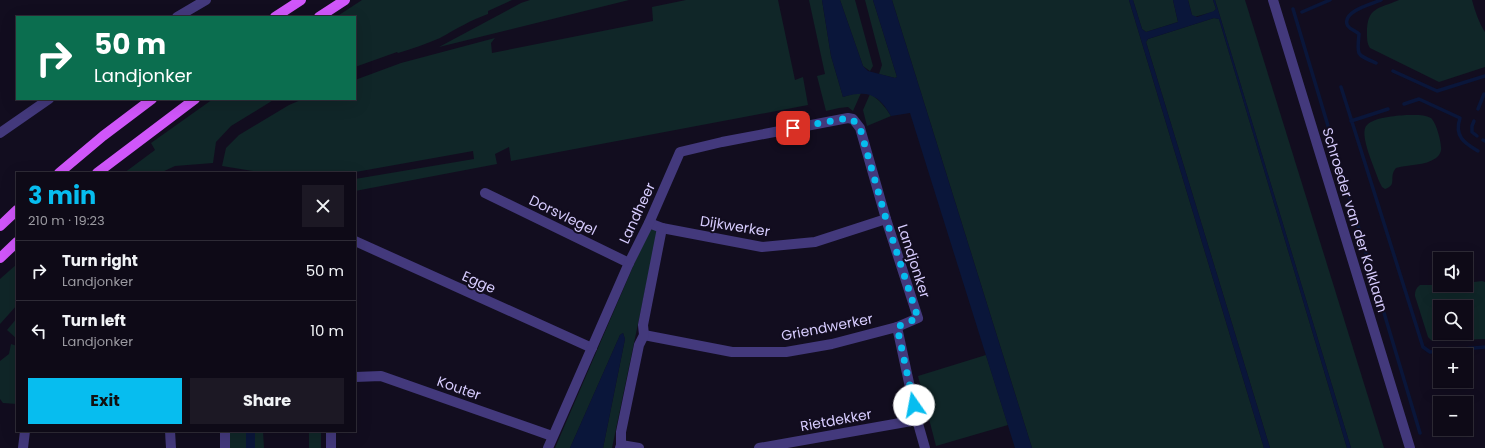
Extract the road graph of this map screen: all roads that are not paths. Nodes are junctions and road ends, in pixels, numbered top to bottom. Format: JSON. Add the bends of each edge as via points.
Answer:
{"nodes":[{"id":1,"x":206,"y":0,"type":"edge"},
{"id":2,"x":301,"y":0,"type":"edge"},
{"id":3,"x":345,"y":0,"type":"edge"},
{"id":4,"x":1273,"y":0,"type":"edge"},
{"id":5,"x":179,"y":16,"type":"edge"},
{"id":6,"x":277,"y":16,"type":"edge"},
{"id":7,"x":321,"y":16,"type":"edge"},
{"id":8,"x":48,"y":100,"type":"edge"},
{"id":9,"x":151,"y":100,"type":"edge"},
{"id":10,"x":194,"y":100,"type":"edge"},
{"id":11,"x":853,"y":120,"type":"joint"},
{"id":12,"x":0,"y":133,"type":"edge"},
{"id":13,"x":60,"y":172,"type":"edge"},
{"id":14,"x":98,"y":172,"type":"edge"},
{"id":15,"x":485,"y":193,"type":"dead end"},
{"id":16,"x":16,"y":211,"type":"edge"},
{"id":17,"x":886,"y":219,"type":"junction"},
{"id":18,"x":649,"y":223,"type":"junction"},
{"id":19,"x":0,"y":226,"type":"edge"},
{"id":20,"x":662,"y":228,"type":"junction"},
{"id":21,"x":356,"y":241,"type":"edge"},
{"id":22,"x":16,"y":243,"type":"edge"},
{"id":23,"x":0,"y":258,"type":"edge"},
{"id":24,"x":628,"y":263,"type":"junction"},
{"id":25,"x":897,"y":327,"type":"junction"},
{"id":26,"x":644,"y":335,"type":"junction"},
{"id":27,"x":592,"y":348,"type":"junction"},
{"id":28,"x":356,"y":377,"type":"edge"},
{"id":29,"x":917,"y":420,"type":"junction"},
{"id":30,"x":25,"y":432,"type":"edge"},
{"id":31,"x":170,"y":432,"type":"edge"},
{"id":32,"x":225,"y":432,"type":"edge"},
{"id":33,"x":331,"y":432,"type":"edge"},
{"id":34,"x":552,"y":436,"type":"junction"},
{"id":35,"x":621,"y":446,"type":"edge"},
{"id":36,"x":23,"y":448,"type":"edge"},
{"id":37,"x":171,"y":448,"type":"edge"},
{"id":38,"x":225,"y":448,"type":"edge"},
{"id":39,"x":331,"y":448,"type":"edge"},
{"id":40,"x":548,"y":448,"type":"edge"},
{"id":41,"x":639,"y":448,"type":"edge"},
{"id":42,"x":759,"y":448,"type":"edge"},
{"id":43,"x":925,"y":448,"type":"edge"},
{"id":44,"x":1410,"y":448,"type":"edge"}],
"edges":[{"from":1,"to":5,"type":"street"},
{"from":2,"to":6,"type":"main road"},
{"from":3,"to":7,"type":"main road"},
{"from":4,"to":44,"type":"street","name":"Schroeder van der Kolklaan"},
{"from":8,"to":12,"type":"street"},
{"from":9,"to":13,"type":"main road"},
{"from":10,"to":14,"type":"main road"},
{"from":11,"to":17,"type":"street","name":"Landjonker","via":[[860,128]]},
{"from":11,"to":18,"type":"street","name":"Landheer","via":[[843,118],[680,152]]},
{"from":15,"to":24,"type":"street","name":"Dorsvlegel"},
{"from":16,"to":19,"type":"main road"},
{"from":17,"to":20,"type":"street","name":"Dijkwerker","via":[[815,242],[762,247]]},
{"from":17,"to":25,"type":"street","name":"Landjonker","via":[[918,318]]},
{"from":18,"to":20,"type":"street","name":"Dijkwerker"},
{"from":18,"to":24,"type":"street","name":"Landheer"},
{"from":20,"to":26,"type":"street","name":"Landheer","via":[[643,325]]},
{"from":21,"to":27,"type":"street","name":"Egge"},
{"from":22,"to":23,"type":"main road"},
{"from":24,"to":27,"type":"street","name":"Landheer"},
{"from":25,"to":26,"type":"street","name":"Griendwerker","via":[[832,344],[786,352],[732,352]]},
{"from":25,"to":29,"type":"street"},
{"from":26,"to":35,"type":"street","name":"Landheer","via":[[639,345],[621,432]]},
{"from":27,"to":34,"type":"street","name":"Landheer"},
{"from":28,"to":34,"type":"street","name":"Kouter","via":[[381,376]]},
{"from":29,"to":42,"type":"street","name":"Rietdekker"},
{"from":29,"to":43,"type":"street"},
{"from":30,"to":36,"type":"street"},
{"from":31,"to":37,"type":"street"},
{"from":32,"to":38,"type":"street"},
{"from":33,"to":39,"type":"street"},
{"from":34,"to":40,"type":"street","name":"Landheer"},
{"from":35,"to":41,"type":"street"}]}
